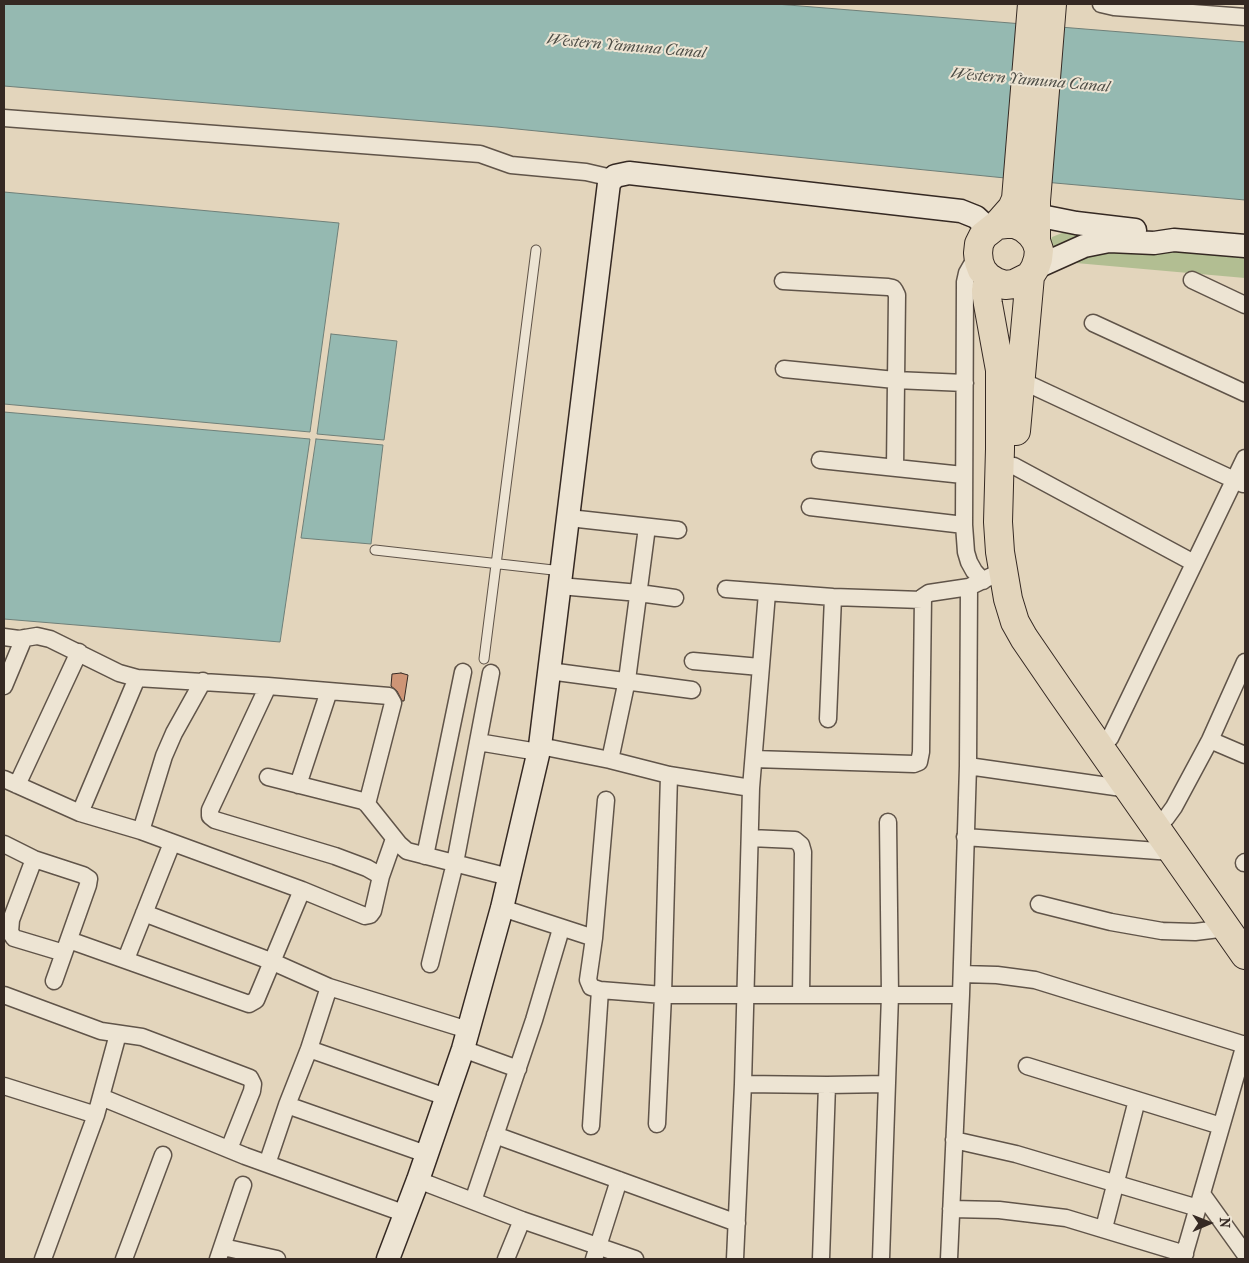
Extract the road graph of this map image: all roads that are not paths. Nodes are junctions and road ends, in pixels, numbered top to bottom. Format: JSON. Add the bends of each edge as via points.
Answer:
{"nodes":[{"id":1,"x":1032,"y":4,"type":"edge"},
{"id":2,"x":1052,"y":4,"type":"edge"},
{"id":3,"x":1101,"y":4,"type":"edge"},
{"id":4,"x":1245,"y":17,"type":"edge"},
{"id":5,"x":4,"y":118,"type":"edge"},
{"id":6,"x":612,"y":178,"type":"junction"},
{"id":7,"x":1031,"y":214,"type":"junction"},
{"id":8,"x":993,"y":228,"type":"junction"},
{"id":9,"x":1174,"y":240,"type":"junction"},
{"id":10,"x":1245,"y":246,"type":"edge"},
{"id":11,"x":536,"y":250,"type":"dead end"},
{"id":12,"x":984,"y":270,"type":"junction"},
{"id":13,"x":1033,"y":272,"type":"junction"},
{"id":14,"x":1192,"y":280,"type":"dead end"},
{"id":15,"x":783,"y":281,"type":"dead end"},
{"id":16,"x":1245,"y":305,"type":"edge"},
{"id":17,"x":1093,"y":323,"type":"dead end"},
{"id":18,"x":784,"y":369,"type":"dead end"},
{"id":19,"x":895,"y":380,"type":"junction"},
{"id":20,"x":1020,"y":380,"type":"junction"},
{"id":21,"x":965,"y":383,"type":"junction"},
{"id":22,"x":1245,"y":393,"type":"edge"},
{"id":23,"x":1245,"y":458,"type":"edge"},
{"id":24,"x":820,"y":460,"type":"dead end"},
{"id":25,"x":1014,"y":466,"type":"junction"},
{"id":26,"x":895,"y":468,"type":"junction"},
{"id":27,"x":963,"y":475,"type":"junction"},
{"id":28,"x":1240,"y":482,"type":"edge"},
{"id":29,"x":810,"y":507,"type":"dead end"},
{"id":30,"x":569,"y":518,"type":"junction"},
{"id":31,"x":964,"y":524,"type":"junction"},
{"id":32,"x":647,"y":527,"type":"junction"},
{"id":33,"x":678,"y":530,"type":"dead end"},
{"id":34,"x":374,"y":550,"type":"dead end"},
{"id":35,"x":1194,"y":563,"type":"junction"},
{"id":36,"x":496,"y":564,"type":"junction"},
{"id":37,"x":561,"y":578,"type":"junction"},
{"id":38,"x":985,"y":580,"type":"junction"},
{"id":39,"x":726,"y":588,"type":"dead end"},
{"id":40,"x":639,"y":593,"type":"junction"},
{"id":41,"x":767,"y":593,"type":"junction"},
{"id":42,"x":833,"y":597,"type":"junction"},
{"id":43,"x":675,"y":598,"type":"dead end"},
{"id":44,"x":922,"y":600,"type":"junction"},
{"id":45,"x":4,"y":637,"type":"edge"},
{"id":46,"x":24,"y":638,"type":"junction"},
{"id":47,"x":79,"y":652,"type":"junction"},
{"id":48,"x":693,"y":661,"type":"dead end"},
{"id":49,"x":1245,"y":665,"type":"edge"},
{"id":50,"x":488,"y":666,"type":"joint"},
{"id":51,"x":760,"y":667,"type":"junction"},
{"id":52,"x":549,"y":671,"type":"junction"},
{"id":53,"x":462,"y":672,"type":"dead end"},
{"id":54,"x":137,"y":678,"type":"junction"},
{"id":55,"x":628,"y":680,"type":"junction"},
{"id":56,"x":203,"y":681,"type":"junction"},
{"id":57,"x":4,"y":686,"type":"edge"},
{"id":58,"x":268,"y":686,"type":"junction"},
{"id":59,"x":692,"y":690,"type":"dead end"},
{"id":60,"x":329,"y":691,"type":"junction"},
{"id":61,"x":828,"y":719,"type":"dead end"},
{"id":62,"x":1110,"y":738,"type":"junction"},
{"id":63,"x":1210,"y":740,"type":"junction"},
{"id":64,"x":478,"y":742,"type":"junction"},
{"id":65,"x":539,"y":749,"type":"junction"},
{"id":66,"x":1245,"y":755,"type":"edge"},
{"id":67,"x":754,"y":759,"type":"junction"},
{"id":68,"x":610,"y":760,"type":"junction"},
{"id":69,"x":968,"y":766,"type":"junction"},
{"id":70,"x":669,"y":775,"type":"junction"},
{"id":71,"x":268,"y":777,"type":"dead end"},
{"id":72,"x":10,"y":782,"type":"edge"},
{"id":73,"x":298,"y":786,"type":"junction"},
{"id":74,"x":751,"y":788,"type":"junction"},
{"id":75,"x":1129,"y":789,"type":"junction"},
{"id":76,"x":606,"y":800,"type":"dead end"},
{"id":77,"x":367,"y":804,"type":"junction"},
{"id":78,"x":80,"y":813,"type":"junction"},
{"id":79,"x":888,"y":822,"type":"dead end"},
{"id":80,"x":1160,"y":822,"type":"junction"},
{"id":81,"x":141,"y":831,"type":"junction"},
{"id":82,"x":750,"y":838,"type":"junction"},
{"id":83,"x":965,"y":838,"type":"junction"},
{"id":84,"x":394,"y":839,"type":"junction"},
{"id":85,"x":172,"y":843,"type":"junction"},
{"id":86,"x":4,"y":844,"type":"edge"},
{"id":87,"x":1172,"y":852,"type":"junction"},
{"id":88,"x":425,"y":856,"type":"junction"},
{"id":89,"x":34,"y":859,"type":"junction"},
{"id":90,"x":455,"y":863,"type":"junction"},
{"id":91,"x":381,"y":876,"type":"junction"},
{"id":92,"x":509,"y":877,"type":"junction"},
{"id":93,"x":302,"y":890,"type":"junction"},
{"id":94,"x":10,"y":903,"type":"edge"},
{"id":95,"x":1039,"y":904,"type":"dead end"},
{"id":96,"x":502,"y":908,"type":"junction"},
{"id":97,"x":144,"y":913,"type":"junction"},
{"id":98,"x":561,"y":929,"type":"junction"},
{"id":99,"x":1236,"y":929,"type":"edge"},
{"id":100,"x":594,"y":938,"type":"junction"},
{"id":101,"x":67,"y":946,"type":"junction"},
{"id":102,"x":1245,"y":955,"type":"edge"},
{"id":103,"x":126,"y":959,"type":"junction"},
{"id":104,"x":273,"y":962,"type":"junction"},
{"id":105,"x":430,"y":964,"type":"dead end"},
{"id":106,"x":962,"y":974,"type":"junction"},
{"id":107,"x":54,"y":981,"type":"dead end"},
{"id":108,"x":329,"y":987,"type":"junction"},
{"id":109,"x":600,"y":990,"type":"junction"},
{"id":110,"x":4,"y":995,"type":"edge"},
{"id":111,"x":663,"y":995,"type":"junction"},
{"id":112,"x":801,"y":995,"type":"junction"},
{"id":113,"x":890,"y":995,"type":"junction"},
{"id":114,"x":961,"y":995,"type":"junction"},
{"id":115,"x":746,"y":996,"type":"junction"},
{"id":116,"x":118,"y":1034,"type":"junction"},
{"id":117,"x":465,"y":1040,"type":"junction"},
{"id":118,"x":1245,"y":1044,"type":"edge"},
{"id":119,"x":309,"y":1049,"type":"junction"},
{"id":120,"x":1028,"y":1066,"type":"dead end"},
{"id":121,"x":518,"y":1069,"type":"junction"},
{"id":122,"x":1234,"y":1081,"type":"junction"},
{"id":123,"x":744,"y":1084,"type":"junction"},
{"id":124,"x":887,"y":1084,"type":"junction"},
{"id":125,"x":827,"y":1085,"type":"junction"},
{"id":126,"x":4,"y":1086,"type":"edge"},
{"id":127,"x":101,"y":1097,"type":"junction"},
{"id":128,"x":446,"y":1097,"type":"junction"},
{"id":129,"x":1245,"y":1097,"type":"edge"},
{"id":130,"x":1138,"y":1100,"type":"junction"},
{"id":131,"x":287,"y":1105,"type":"junction"},
{"id":132,"x":96,"y":1115,"type":"junction"},
{"id":133,"x":657,"y":1124,"type":"dead end"},
{"id":134,"x":591,"y":1126,"type":"dead end"},
{"id":135,"x":1221,"y":1126,"type":"junction"},
{"id":136,"x":495,"y":1136,"type":"junction"},
{"id":137,"x":954,"y":1140,"type":"junction"},
{"id":138,"x":230,"y":1149,"type":"junction"},
{"id":139,"x":426,"y":1154,"type":"junction"},
{"id":140,"x":163,"y":1155,"type":"dead end"},
{"id":141,"x":267,"y":1164,"type":"junction"},
{"id":142,"x":418,"y":1180,"type":"junction"},
{"id":143,"x":619,"y":1180,"type":"junction"},
{"id":144,"x":1116,"y":1184,"type":"junction"},
{"id":145,"x":244,"y":1185,"type":"dead end"},
{"id":146,"x":473,"y":1201,"type":"junction"},
{"id":147,"x":1200,"y":1201,"type":"junction"},
{"id":148,"x":951,"y":1208,"type":"junction"},
{"id":149,"x":406,"y":1214,"type":"junction"},
{"id":150,"x":522,"y":1220,"type":"junction"},
{"id":151,"x":737,"y":1223,"type":"junction"},
{"id":152,"x":1104,"y":1228,"type":"junction"},
{"id":153,"x":221,"y":1253,"type":"edge"},
{"id":154,"x":596,"y":1253,"type":"edge"},
{"id":155,"x":1245,"y":1254,"type":"edge"},
{"id":156,"x":1184,"y":1256,"type":"edge"},
{"id":157,"x":43,"y":1259,"type":"edge"},
{"id":158,"x":124,"y":1259,"type":"edge"},
{"id":159,"x":277,"y":1259,"type":"edge"},
{"id":160,"x":388,"y":1259,"type":"edge"},
{"id":161,"x":506,"y":1259,"type":"edge"},
{"id":162,"x":635,"y":1259,"type":"edge"},
{"id":163,"x":735,"y":1259,"type":"edge"},
{"id":164,"x":821,"y":1259,"type":"edge"},
{"id":165,"x":881,"y":1259,"type":"edge"},
{"id":166,"x":949,"y":1259,"type":"edge"}],
"edges":[{"from":1,"to":7,"type":"highway"},
{"from":2,"to":7,"type":"highway"},
{"from":3,"to":4,"type":"street"},
{"from":5,"to":6,"type":"street","via":[[467,152],[511,165],[586,172]]},
{"from":6,"to":8,"type":"street","via":[[629,174],[961,211]]},
{"from":6,"to":30,"type":"street","via":[[607,192]]},
{"from":7,"to":8,"type":"highway","via":[[1012,208]]},
{"from":7,"to":8,"type":"highway","via":[[1031,234],[1015,224]]},
{"from":7,"to":9,"type":"street","via":[[1155,232]]},
{"from":7,"to":13,"type":"highway","via":[[1039,250]]},
{"from":8,"to":12,"type":"highway","via":[[979,244]]},
{"from":9,"to":10,"type":"street"},
{"from":9,"to":13,"type":"street","via":[[1093,243]]},
{"from":11,"to":36,"type":"lane"},
{"from":12,"to":13,"type":"highway","via":[[996,282],[1005,285],[1022,281]]},
{"from":12,"to":21,"type":"street","via":[[971,266],[965,282]]},
{"from":12,"to":38,"type":"highway","via":[[1000,370],[998,522]]},
{"from":13,"to":20,"type":"highway"},
{"from":14,"to":16,"type":"street"},
{"from":15,"to":19,"type":"street","via":[[893,288],[897,295]]},
{"from":17,"to":22,"type":"street"},
{"from":18,"to":19,"type":"street"},
{"from":19,"to":21,"type":"street"},
{"from":19,"to":26,"type":"street"},
{"from":20,"to":25,"type":"highway"},
{"from":20,"to":28,"type":"street"},
{"from":21,"to":27,"type":"street"},
{"from":23,"to":28,"type":"street"},
{"from":24,"to":26,"type":"street"},
{"from":25,"to":35,"type":"street"},
{"from":25,"to":62,"type":"highway","via":[[1014,550],[1029,616]]},
{"from":26,"to":27,"type":"street"},
{"from":27,"to":31,"type":"street"},
{"from":28,"to":35,"type":"street"},
{"from":29,"to":31,"type":"street"},
{"from":30,"to":32,"type":"street"},
{"from":30,"to":37,"type":"street"},
{"from":31,"to":38,"type":"street","via":[[969,562]]},
{"from":32,"to":33,"type":"street"},
{"from":32,"to":40,"type":"street"},
{"from":34,"to":36,"type":"lane"},
{"from":35,"to":62,"type":"street"},
{"from":36,"to":37,"type":"lane"},
{"from":36,"to":50,"type":"lane"},
{"from":37,"to":40,"type":"street"},
{"from":37,"to":52,"type":"street"},
{"from":38,"to":44,"type":"street","via":[[928,593]]},
{"from":38,"to":69,"type":"street"},
{"from":38,"to":75,"type":"highway","via":[[1008,599],[1024,638]]},
{"from":39,"to":41,"type":"street"},
{"from":40,"to":43,"type":"street"},
{"from":40,"to":55,"type":"street"},
{"from":41,"to":42,"type":"street"},
{"from":41,"to":51,"type":"street"},
{"from":42,"to":44,"type":"street"},
{"from":42,"to":61,"type":"street"},
{"from":44,"to":67,"type":"street","via":[[919,762]]},
{"from":45,"to":46,"type":"street"},
{"from":46,"to":47,"type":"street","via":[[43,637]]},
{"from":46,"to":57,"type":"street"},
{"from":47,"to":54,"type":"street","via":[[119,673]]},
{"from":47,"to":72,"type":"street"},
{"from":48,"to":51,"type":"street"},
{"from":49,"to":63,"type":"street"},
{"from":50,"to":64,"type":"street"},
{"from":51,"to":67,"type":"street"},
{"from":52,"to":55,"type":"street"},
{"from":52,"to":65,"type":"street"},
{"from":53,"to":88,"type":"street"},
{"from":54,"to":56,"type":"street"},
{"from":54,"to":78,"type":"street"},
{"from":55,"to":59,"type":"street"},
{"from":55,"to":68,"type":"street"},
{"from":56,"to":58,"type":"street"},
{"from":56,"to":81,"type":"street","via":[[164,756]]},
{"from":58,"to":60,"type":"street"},
{"from":58,"to":91,"type":"street","via":[[210,816],[335,856]]},
{"from":60,"to":73,"type":"street"},
{"from":60,"to":77,"type":"street","via":[[382,695],[392,700]]},
{"from":62,"to":80,"type":"highway"},
{"from":63,"to":66,"type":"street"},
{"from":63,"to":80,"type":"street","via":[[1174,807]]},
{"from":64,"to":65,"type":"street"},
{"from":64,"to":90,"type":"street"},
{"from":65,"to":68,"type":"street"},
{"from":65,"to":92,"type":"street"},
{"from":67,"to":74,"type":"street"},
{"from":68,"to":70,"type":"street"},
{"from":69,"to":75,"type":"street"},
{"from":69,"to":83,"type":"street"},
{"from":70,"to":74,"type":"street"},
{"from":70,"to":111,"type":"street"},
{"from":71,"to":73,"type":"street"},
{"from":72,"to":78,"type":"street"},
{"from":73,"to":77,"type":"street","via":[[358,799]]},
{"from":74,"to":82,"type":"street"},
{"from":75,"to":80,"type":"highway"},
{"from":76,"to":100,"type":"street"},
{"from":77,"to":84,"type":"street"},
{"from":78,"to":81,"type":"street"},
{"from":79,"to":113,"type":"street"},
{"from":80,"to":87,"type":"highway"},
{"from":80,"to":99,"type":"highway"},
{"from":81,"to":85,"type":"street"},
{"from":82,"to":112,"type":"street","via":[[795,840],[801,845]]},
{"from":82,"to":115,"type":"street"},
{"from":83,"to":87,"type":"street"},
{"from":83,"to":106,"type":"street"},
{"from":84,"to":88,"type":"street","via":[[407,851]]},
{"from":84,"to":91,"type":"street"},
{"from":85,"to":93,"type":"street"},
{"from":85,"to":97,"type":"street"},
{"from":86,"to":89,"type":"street"},
{"from":87,"to":99,"type":"highway"},
{"from":88,"to":90,"type":"street"},
{"from":89,"to":94,"type":"street"},
{"from":89,"to":101,"type":"street","via":[[89,879]]},
{"from":90,"to":92,"type":"street"},
{"from":90,"to":105,"type":"street"},
{"from":91,"to":93,"type":"street","via":[[373,911],[366,916]]},
{"from":92,"to":96,"type":"street"},
{"from":93,"to":104,"type":"street"},
{"from":94,"to":101,"type":"street","via":[[11,936]]},
{"from":95,"to":99,"type":"street","via":[[1162,931]]},
{"from":96,"to":98,"type":"street"},
{"from":96,"to":117,"type":"street"},
{"from":97,"to":103,"type":"street"},
{"from":97,"to":104,"type":"street"},
{"from":98,"to":100,"type":"street"},
{"from":98,"to":121,"type":"street"},
{"from":99,"to":102,"type":"highway"},
{"from":100,"to":109,"type":"street","via":[[588,980],[589,986]]},
{"from":101,"to":103,"type":"street"},
{"from":101,"to":107,"type":"street"},
{"from":103,"to":104,"type":"street","via":[[249,1004],[256,1000]]},
{"from":104,"to":108,"type":"street"},
{"from":106,"to":114,"type":"street"},
{"from":106,"to":118,"type":"street","via":[[1035,980]]},
{"from":108,"to":117,"type":"street"},
{"from":108,"to":119,"type":"street"},
{"from":109,"to":111,"type":"street"},
{"from":109,"to":134,"type":"street"},
{"from":110,"to":116,"type":"street","via":[[101,1031]]},
{"from":111,"to":115,"type":"street"},
{"from":111,"to":133,"type":"street"},
{"from":112,"to":113,"type":"street"},
{"from":112,"to":115,"type":"street"},
{"from":113,"to":114,"type":"street"},
{"from":113,"to":124,"type":"street"},
{"from":114,"to":137,"type":"street"},
{"from":115,"to":123,"type":"street"},
{"from":116,"to":127,"type":"street"},
{"from":116,"to":138,"type":"street","via":[[142,1037],[250,1078],[252,1091]]},
{"from":117,"to":121,"type":"street"},
{"from":117,"to":128,"type":"street"},
{"from":118,"to":122,"type":"street"},
{"from":119,"to":128,"type":"street"},
{"from":119,"to":131,"type":"street"},
{"from":120,"to":130,"type":"street"},
{"from":121,"to":136,"type":"street"},
{"from":122,"to":129,"type":"street"},
{"from":122,"to":135,"type":"street"},
{"from":123,"to":125,"type":"street"},
{"from":123,"to":151,"type":"street"},
{"from":124,"to":125,"type":"street"},
{"from":124,"to":165,"type":"street"},
{"from":125,"to":164,"type":"street"},
{"from":126,"to":132,"type":"street"},
{"from":127,"to":132,"type":"street"},
{"from":127,"to":138,"type":"street"},
{"from":128,"to":139,"type":"street"},
{"from":130,"to":135,"type":"street"},
{"from":130,"to":144,"type":"street"},
{"from":131,"to":139,"type":"street"},
{"from":131,"to":141,"type":"street"},
{"from":132,"to":157,"type":"street"},
{"from":135,"to":147,"type":"street"},
{"from":136,"to":143,"type":"street"},
{"from":136,"to":146,"type":"street"},
{"from":137,"to":144,"type":"street","via":[[1016,1154]]},
{"from":137,"to":148,"type":"street"},
{"from":138,"to":141,"type":"street"},
{"from":139,"to":142,"type":"street"},
{"from":140,"to":158,"type":"street"},
{"from":141,"to":149,"type":"street"},
{"from":142,"to":146,"type":"street"},
{"from":142,"to":149,"type":"street"},
{"from":143,"to":151,"type":"street"},
{"from":143,"to":154,"type":"street"},
{"from":144,"to":147,"type":"street"},
{"from":144,"to":152,"type":"street"},
{"from":145,"to":153,"type":"street"},
{"from":146,"to":150,"type":"street"},
{"from":147,"to":155,"type":"street"},
{"from":147,"to":156,"type":"street"},
{"from":148,"to":152,"type":"street","via":[[1042,1214]]},
{"from":148,"to":166,"type":"street"},
{"from":149,"to":160,"type":"street"},
{"from":150,"to":154,"type":"street"},
{"from":150,"to":161,"type":"street"},
{"from":151,"to":163,"type":"street"},
{"from":152,"to":156,"type":"street"},
{"from":153,"to":159,"type":"street"},
{"from":154,"to":162,"type":"street"}]}
